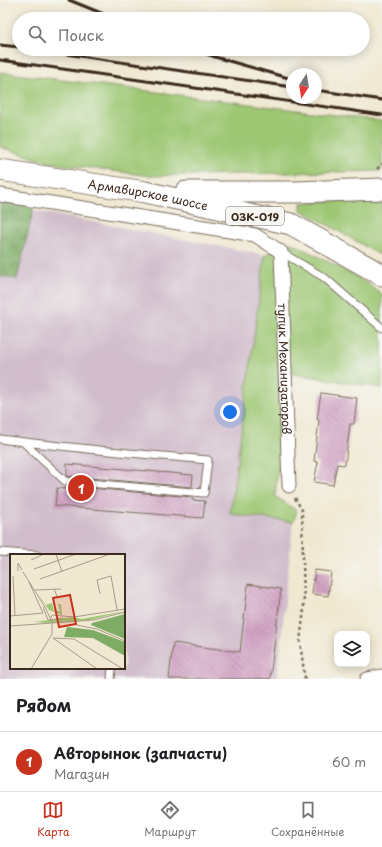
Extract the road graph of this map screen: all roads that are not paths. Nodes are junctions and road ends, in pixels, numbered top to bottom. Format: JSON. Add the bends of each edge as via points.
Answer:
{"nodes":[{"id":1,"x":0,"y":170,"type":"edge"},
{"id":2,"x":382,"y":189,"type":"edge"},
{"id":3,"x":145,"y":192,"type":"junction"},
{"id":4,"x":0,"y":196,"type":"edge"},
{"id":5,"x":281,"y":252,"type":"junction"},
{"id":6,"x":357,"y":261,"type":"junction"},
{"id":7,"x":382,"y":274,"type":"edge"},
{"id":8,"x":382,"y":279,"type":"edge"},
{"id":9,"x":382,"y":328,"type":"edge"},
{"id":10,"x":0,"y":439,"type":"edge"},
{"id":11,"x":24,"y":442,"type":"junction"},
{"id":12,"x":289,"y":486,"type":"road end"},
{"id":13,"x":0,"y":552,"type":"edge"},
{"id":14,"x":24,"y":554,"type":"edge"},
{"id":15,"x":112,"y":669,"type":"edge"},
{"id":16,"x":381,"y":676,"type":"dead end"},
{"id":17,"x":111,"y":679,"type":"edge"},
{"id":18,"x":367,"y":679,"type":"edge"}],
"edges":[{"from":1,"to":3,"type":"main road","name":"Армавирское шоссе","number":"03К-019"},
{"from":2,"to":3,"type":"main road"},
{"from":3,"to":6,"type":"main road","name":"Армавирское шоссе","number":"03К-019","via":[[291,224]]},
{"from":4,"to":5,"type":"street","via":[[255,235]]},
{"from":5,"to":9,"type":"lane","via":[[325,278]]},
{"from":5,"to":12,"type":"street","name":"тупик Механизаторов"},
{"from":6,"to":7,"type":"main road"},
{"from":6,"to":8,"type":"main road","number":"03К-019"},
{"from":10,"to":11,"type":"lane"},
{"from":11,"to":11,"type":"lane","via":[[65,481],[204,493],[208,460]]},
{"from":13,"to":14,"type":"lane"},
{"from":15,"to":17,"type":"lane"},
{"from":16,"to":18,"type":"street"}]}
